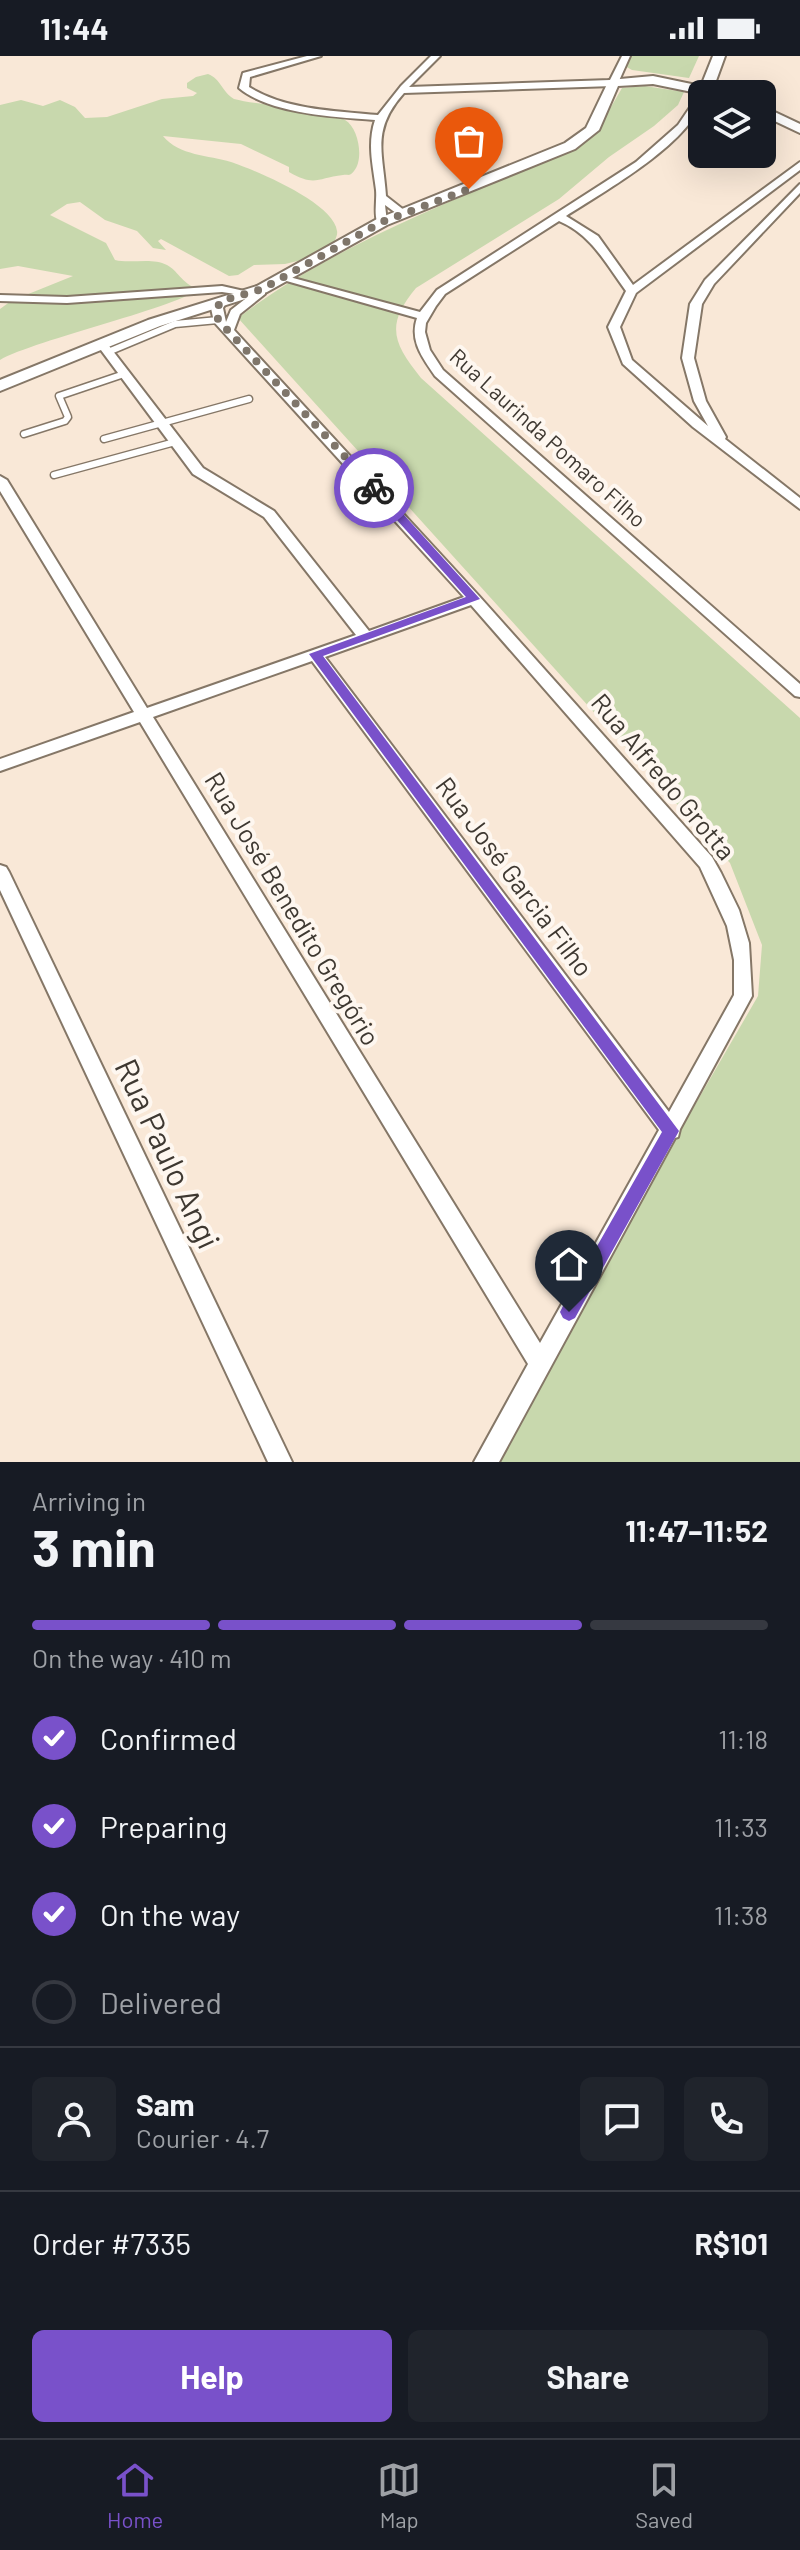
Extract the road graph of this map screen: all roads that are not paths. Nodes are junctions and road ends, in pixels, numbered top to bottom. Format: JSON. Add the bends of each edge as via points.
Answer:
{"nodes":[{"id":1,"x":317,"y":56,"type":"edge"},
{"id":2,"x":436,"y":56,"type":"edge"},
{"id":3,"x":626,"y":56,"type":"edge"},
{"id":4,"x":719,"y":56,"type":"edge"},
{"id":5,"x":619,"y":68,"type":"junction"},
{"id":6,"x":653,"y":80,"type":"junction"},
{"id":7,"x":712,"y":80,"type":"edge"},
{"id":8,"x":569,"y":83,"type":"junction"},
{"id":9,"x":613,"y":83,"type":"junction"},
{"id":10,"x":688,"y":88,"type":"edge"},
{"id":11,"x":403,"y":90,"type":"junction"},
{"id":12,"x":606,"y":98,"type":"junction"},
{"id":13,"x":776,"y":117,"type":"edge"},
{"id":14,"x":381,"y":118,"type":"junction"},
{"id":15,"x":688,"y":119,"type":"edge"},
{"id":16,"x":800,"y":129,"type":"edge"},
{"id":17,"x":800,"y":165,"type":"edge"},
{"id":18,"x":799,"y":189,"type":"edge"},
{"id":19,"x":381,"y":197,"type":"junction"},
{"id":20,"x":404,"y":214,"type":"junction"},
{"id":21,"x":560,"y":217,"type":"junction"},
{"id":22,"x":382,"y":222,"type":"junction"},
{"id":23,"x":282,"y":278,"type":"junction"},
{"id":24,"x":255,"y":291,"type":"junction"},
{"id":25,"x":632,"y":291,"type":"junction"},
{"id":26,"x":0,"y":298,"type":"edge"},
{"id":27,"x":221,"y":301,"type":"junction"},
{"id":28,"x":179,"y":314,"type":"junction"},
{"id":29,"x":421,"y":316,"type":"junction"},
{"id":30,"x":224,"y":324,"type":"junction"},
{"id":31,"x":105,"y":348,"type":"junction"},
{"id":32,"x":124,"y":374,"type":"junction"},
{"id":33,"x":0,"y":386,"type":"edge"},
{"id":34,"x":249,"y":399,"type":"dead end"},
{"id":35,"x":161,"y":423,"type":"junction"},
{"id":36,"x":24,"y":434,"type":"dead end"},
{"id":37,"x":104,"y":439,"type":"dead end"},
{"id":38,"x":175,"y":442,"type":"junction"},
{"id":39,"x":728,"y":448,"type":"junction"},
{"id":40,"x":54,"y":475,"type":"dead end"},
{"id":41,"x":0,"y":480,"type":"edge"},
{"id":42,"x":800,"y":505,"type":"edge"},
{"id":43,"x":474,"y":599,"type":"junction"},
{"id":44,"x":365,"y":636,"type":"junction"},
{"id":45,"x":315,"y":654,"type":"junction"},
{"id":46,"x":800,"y":692,"type":"edge"},
{"id":47,"x":144,"y":716,"type":"junction"},
{"id":48,"x":0,"y":765,"type":"edge"},
{"id":49,"x":0,"y":872,"type":"edge"},
{"id":50,"x":671,"y":1131,"type":"junction"},
{"id":51,"x":540,"y":1364,"type":"junction"},
{"id":52,"x":280,"y":1462,"type":"edge"},
{"id":53,"x":486,"y":1462,"type":"edge"}],
"edges":[{"from":1,"to":14,"type":"street","via":[[246,75],[244,88],[269,100]]},
{"from":2,"to":11,"type":"street"},
{"from":3,"to":5,"type":"street"},
{"from":4,"to":7,"type":"street"},
{"from":5,"to":6,"type":"street"},
{"from":5,"to":9,"type":"street"},
{"from":6,"to":9,"type":"street"},
{"from":6,"to":10,"type":"street"},
{"from":8,"to":9,"type":"street"},
{"from":8,"to":11,"type":"street"},
{"from":8,"to":12,"type":"street","via":[[588,86]]},
{"from":9,"to":12,"type":"street"},
{"from":11,"to":14,"type":"street"},
{"from":12,"to":20,"type":"street","via":[[592,130],[570,146]]},
{"from":13,"to":16,"type":"street"},
{"from":14,"to":19,"type":"street","via":[[376,162]]},
{"from":15,"to":21,"type":"street","via":[[640,164]]},
{"from":17,"to":25,"type":"street"},
{"from":18,"to":39,"type":"street","via":[[709,282],[696,304],[688,358],[700,401]]},
{"from":19,"to":20,"type":"street"},
{"from":19,"to":22,"type":"street"},
{"from":20,"to":22,"type":"street"},
{"from":21,"to":25,"type":"street","via":[[594,234]]},
{"from":21,"to":29,"type":"street","via":[[441,292]]},
{"from":22,"to":23,"type":"street"},
{"from":23,"to":24,"type":"street"},
{"from":23,"to":29,"type":"street"},
{"from":24,"to":26,"type":"street"},
{"from":24,"to":27,"type":"street"},
{"from":24,"to":30,"type":"street","via":[[256,298]]},
{"from":25,"to":39,"type":"street","via":[[614,327],[627,361]]},
{"from":27,"to":28,"type":"street"},
{"from":27,"to":30,"type":"street","via":[[217,308]]},
{"from":28,"to":30,"type":"street","via":[[208,315]]},
{"from":28,"to":31,"type":"street"},
{"from":29,"to":46,"type":"street","name":"Rua Laurinda Pomaro Filho","via":[[422,349],[439,373]]},
{"from":30,"to":31,"type":"lane","via":[[182,322]]},
{"from":30,"to":43,"type":"street","name":"Rua Alfredo Grotta"},
{"from":31,"to":32,"type":"street"},
{"from":31,"to":33,"type":"street"},
{"from":32,"to":35,"type":"street"},
{"from":32,"to":36,"type":"lane","via":[[59,396],[65,421]]},
{"from":34,"to":35,"type":"lane"},
{"from":35,"to":37,"type":"lane"},
{"from":35,"to":38,"type":"street"},
{"from":38,"to":40,"type":"lane"},
{"from":38,"to":44,"type":"street","via":[[198,471],[269,514]]},
{"from":39,"to":42,"type":"street"},
{"from":41,"to":47,"type":"street","name":"Rua José Benedito Gregório"},
{"from":43,"to":44,"type":"street"},
{"from":43,"to":50,"type":"street","name":"Rua Alfredo Grotta","via":[[706,862],[726,896],[746,969],[743,996]]},
{"from":44,"to":45,"type":"street"},
{"from":45,"to":47,"type":"street"},
{"from":45,"to":50,"type":"street","name":"Rua José Garcia Filho"},
{"from":47,"to":48,"type":"street"},
{"from":47,"to":51,"type":"street","name":"Rua José Benedito Gregório"},
{"from":49,"to":52,"type":"street","name":"Rua Paulo Angi"},
{"from":50,"to":51,"type":"street","name":"Rua Alfredo Grotta"},
{"from":51,"to":53,"type":"street","name":"Rua Alfredo Grotta"}]}
